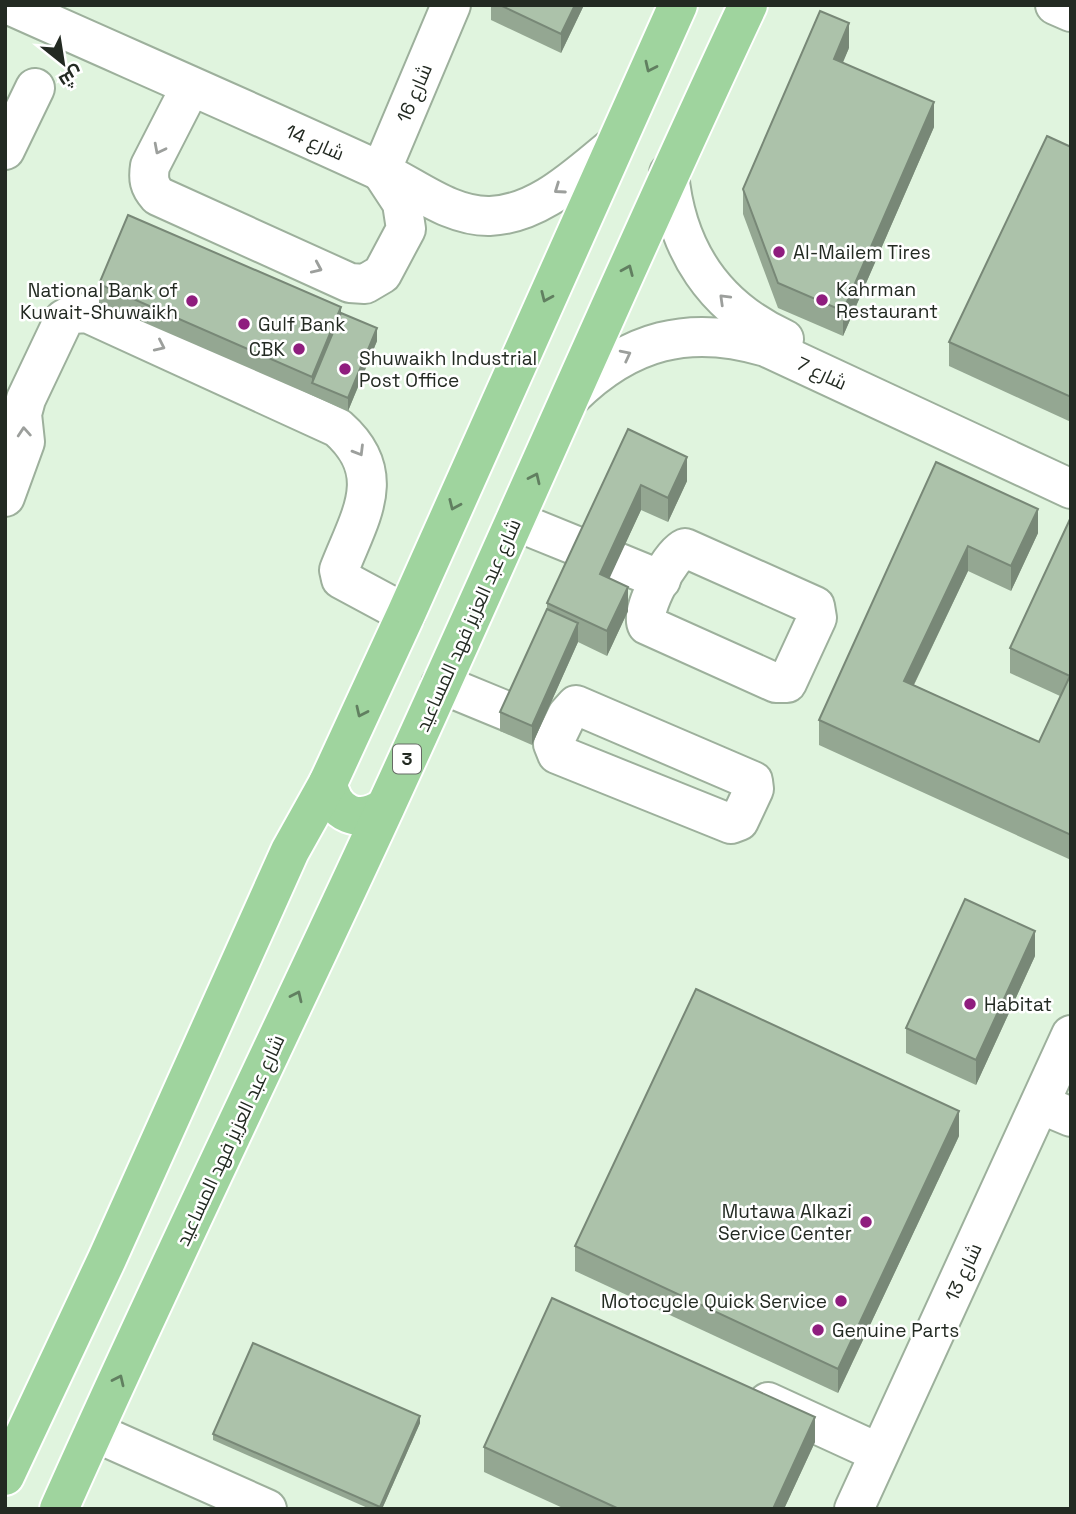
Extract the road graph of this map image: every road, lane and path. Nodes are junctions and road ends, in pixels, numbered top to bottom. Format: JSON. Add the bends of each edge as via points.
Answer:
{"nodes":[{"id":1,"x":9,"y":5,"type":"edge"},
{"id":2,"x":678,"y":5,"type":"edge"},
{"id":3,"x":748,"y":5,"type":"edge"},
{"id":4,"x":1055,"y":5,"type":"edge"},
{"id":5,"x":441,"y":9,"type":"edge"},
{"id":6,"x":1071,"y":12,"type":"edge"},
{"id":7,"x":52,"y":14,"type":"edge"},
{"id":8,"x":35,"y":88,"type":"dead end"},
{"id":9,"x":190,"y":88,"type":"junction"},
{"id":10,"x":613,"y":147,"type":"junction"},
{"id":11,"x":6,"y":148,"type":"edge"},
{"id":12,"x":381,"y":171,"type":"junction"},
{"id":13,"x":669,"y":173,"type":"junction"},
{"id":14,"x":572,"y":396,"type":"junction"},
{"id":15,"x":1071,"y":467,"type":"edge"},
{"id":16,"x":1071,"y":489,"type":"edge"},
{"id":17,"x":5,"y":497,"type":"edge"},
{"id":18,"x":515,"y":521,"type":"junction"},
{"id":19,"x":661,"y":580,"type":"dead end"},
{"id":20,"x":406,"y":614,"type":"junction"},
{"id":21,"x":445,"y":676,"type":"junction"},
{"id":22,"x":540,"y":714,"type":"edge"},
{"id":23,"x":328,"y":783,"type":"junction"},
{"id":24,"x":385,"y":807,"type":"junction"},
{"id":25,"x":1071,"y":1035,"type":"edge"},
{"id":26,"x":1055,"y":1110,"type":"edge"},
{"id":27,"x":107,"y":1259,"type":"junction"},
{"id":28,"x":741,"y":1389,"type":"edge"},
{"id":29,"x":5,"y":1420,"type":"edge"},
{"id":30,"x":94,"y":1432,"type":"junction"},
{"id":31,"x":879,"y":1453,"type":"junction"},
{"id":32,"x":5,"y":1476,"type":"edge"},
{"id":33,"x":207,"y":1497,"type":"edge"},
{"id":34,"x":68,"y":1498,"type":"edge"},
{"id":35,"x":267,"y":1509,"type":"edge"},
{"id":36,"x":854,"y":1509,"type":"edge"}],
"edges":[{"from":1,"to":7,"type":"street","name":"شارع 14"},
{"from":2,"to":10,"type":"main road","one_way":true},
{"from":3,"to":13,"type":"main road","name":"شارع عبد العزيز فهد المساعيد","number":"3"},
{"from":4,"to":6,"type":"street"},
{"from":5,"to":12,"type":"street","name":"شارع 16"},
{"from":7,"to":9,"type":"street","name":"شارع 14"},
{"from":8,"to":11,"type":"street"},
{"from":9,"to":12,"type":"street","name":"شارع 14"},
{"from":9,"to":12,"type":"street","one_way":true,"via":[[150,166],[151,188],[158,196],[350,283],[365,284],[382,274],[405,229],[402,204]]},
{"from":10,"to":12,"type":"street","name":"شارع 14","one_way":true,"via":[[544,199],[489,216],[452,209]]},
{"from":10,"to":20,"type":"main road","one_way":true},
{"from":14,"to":13,"type":"main road","name":"شارع عبد العزيز فهد المساعيد","number":"3","one_way":true},
{"from":15,"to":13,"type":"street","name":"شارع 7","one_way":true,"via":[[750,320],[712,288],[685,246]]},
{"from":14,"to":16,"type":"street","name":"شارع 7","one_way":true,"via":[[613,362],[661,341],[714,336],[740,340],[765,347]]},
{"from":18,"to":14,"type":"main road","name":"شارع عبد العزيز فهد المساعيد","number":"3","one_way":true},
{"from":17,"to":20,"type":"street","one_way":true,"via":[[25,442],[22,414],[26,399],[59,327],[73,314],[87,313],[338,428],[352,440],[366,463],[368,496],[339,570],[341,579]]},
{"from":18,"to":19,"type":"street"},
{"from":18,"to":21,"type":"main road","name":"شارع عبد العزيز فهد المساعيد","number":"3"},
{"from":20,"to":23,"type":"main road","one_way":true},
{"from":21,"to":22,"type":"street"},
{"from":21,"to":24,"type":"main road","name":"شارع عبد العزيز فهد المساعيد","number":"3"},
{"from":23,"to":24,"type":"main road","via":[[330,796],[348,815],[361,818]]},
{"from":23,"to":27,"type":"main road","via":[[290,851]]},
{"from":30,"to":24,"type":"main road","name":"شارع عبد العزيز فهد المساعيد","number":"3","one_way":true},
{"from":25,"to":26,"type":"street","name":"شارع 13"},
{"from":26,"to":31,"type":"street","name":"شارع 13"},
{"from":27,"to":29,"type":"main road"},
{"from":27,"to":32,"type":"main road"},
{"from":28,"to":31,"type":"street"},
{"from":30,"to":33,"type":"street"},
{"from":30,"to":34,"type":"main road","name":"شارع عبد العزيز فهد المساعيد","number":"3"},
{"from":31,"to":36,"type":"street","name":"شارع 13"},
{"from":33,"to":35,"type":"street"}]}
